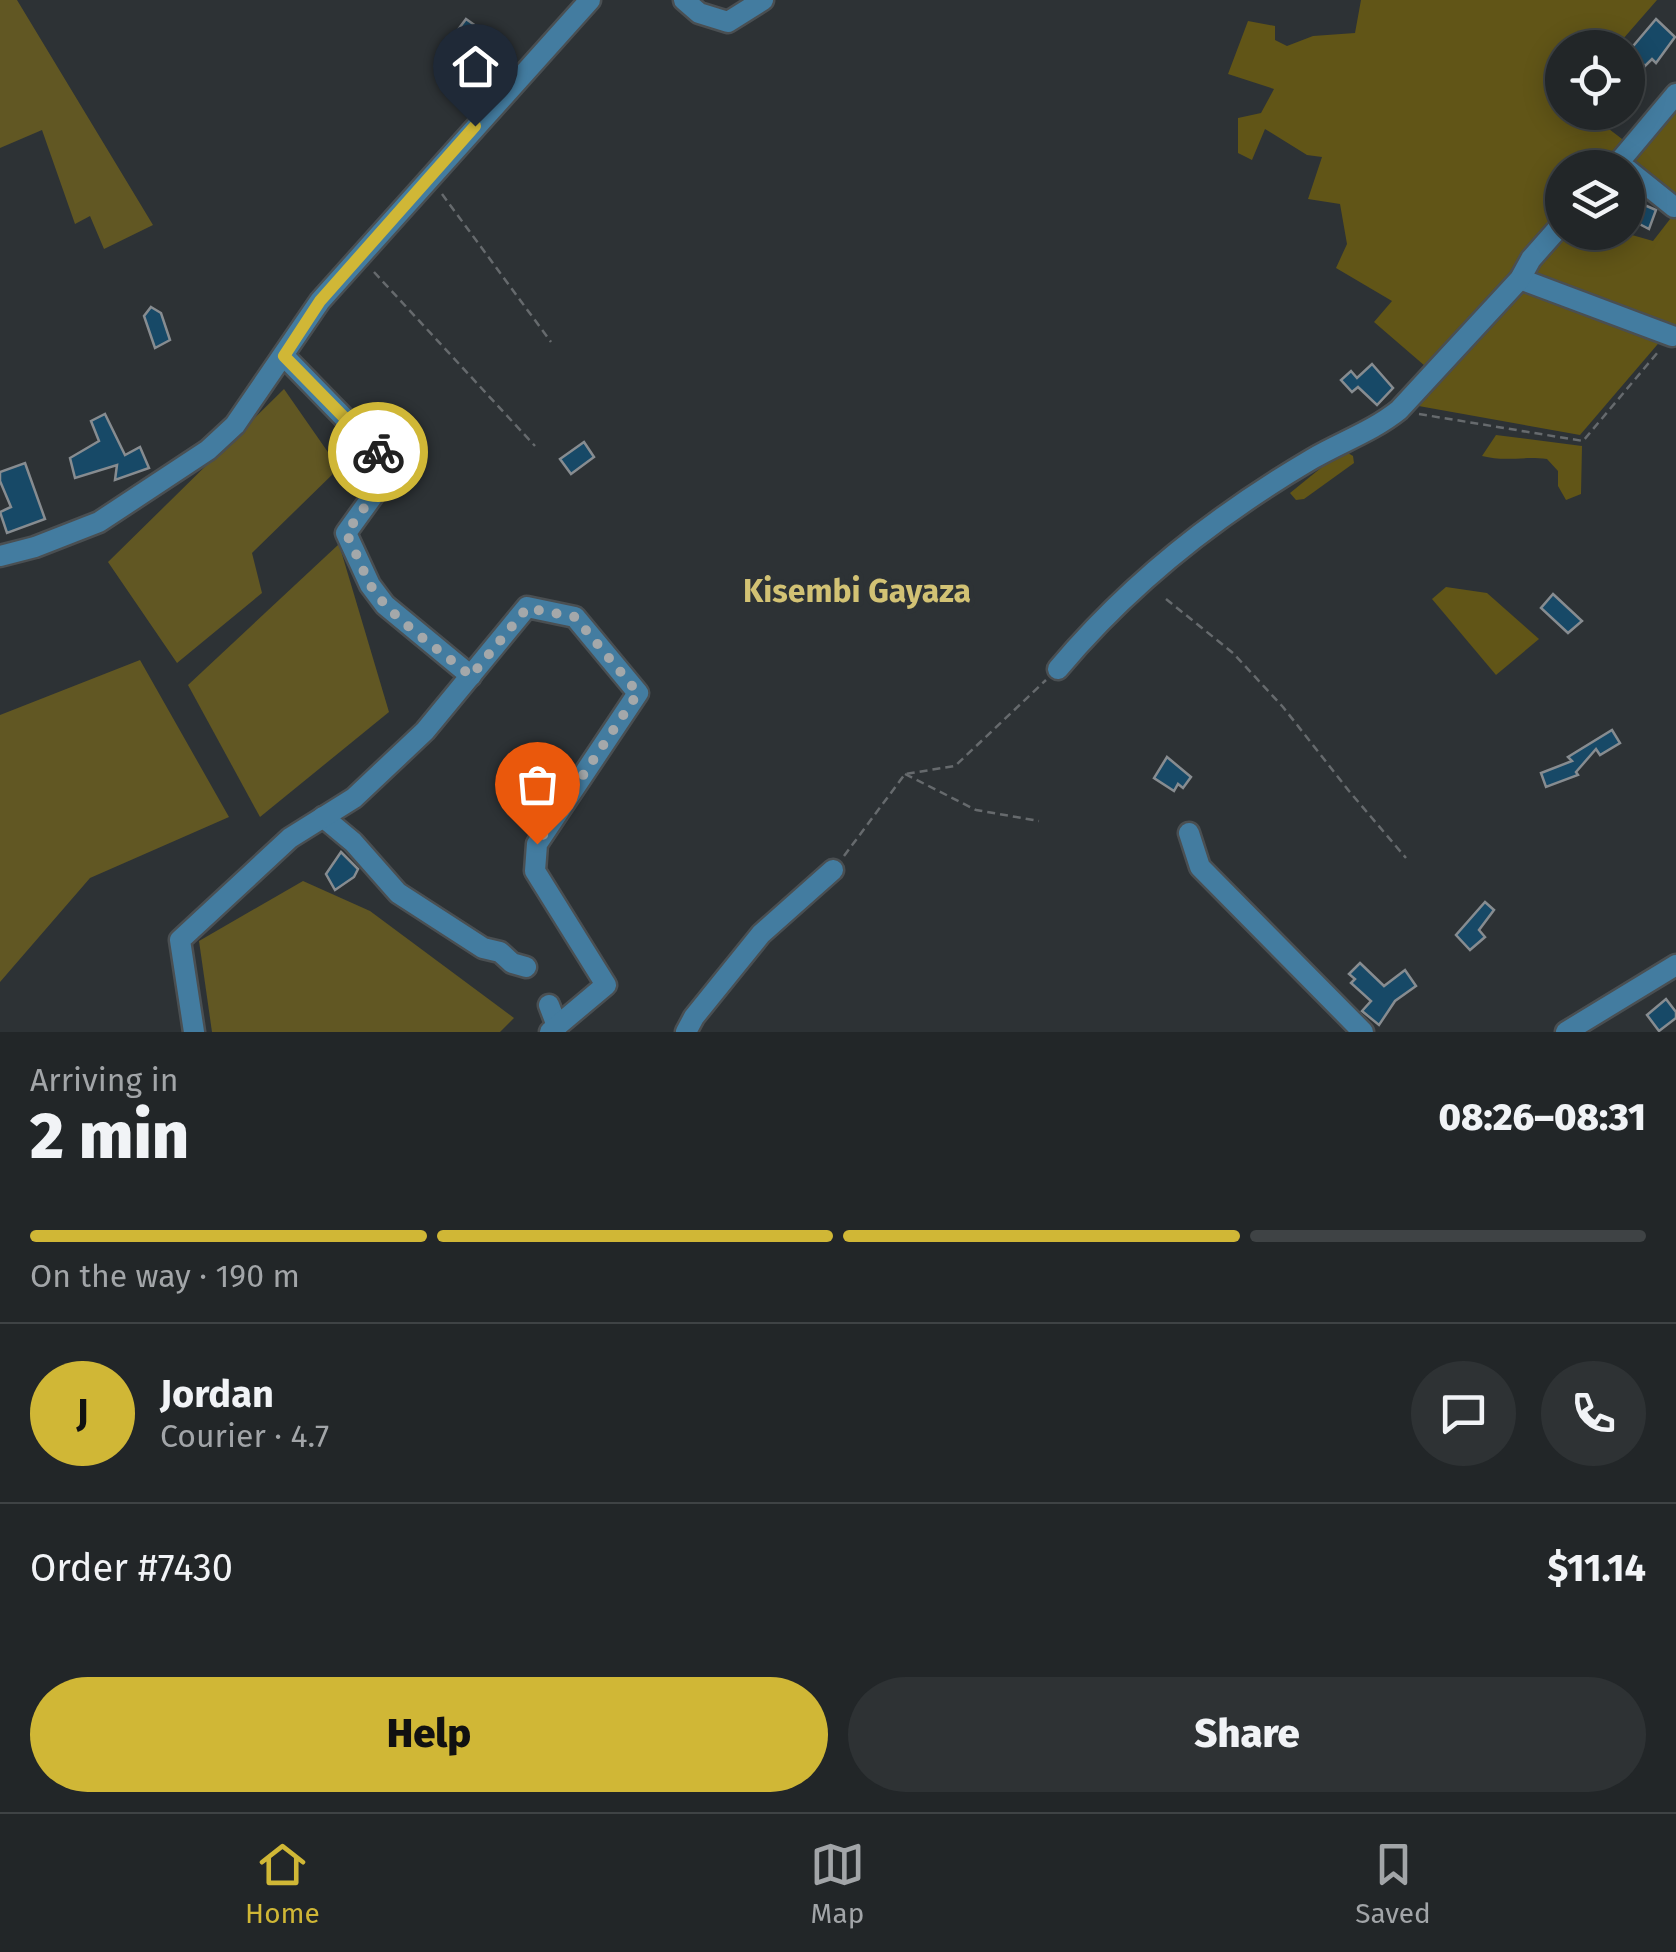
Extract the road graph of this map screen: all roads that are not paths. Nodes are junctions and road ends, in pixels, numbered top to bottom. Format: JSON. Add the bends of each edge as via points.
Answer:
{"nodes":[{"id":1,"x":590,"y":0,"type":"edge"},
{"id":2,"x":684,"y":0,"type":"edge"},
{"id":3,"x":762,"y":0,"type":"edge"},
{"id":4,"x":1676,"y":94,"type":"edge"},
{"id":5,"x":1634,"y":150,"type":"edge"},
{"id":6,"x":1645,"y":185,"type":"edge"},
{"id":7,"x":1674,"y":207,"type":"edge"},
{"id":8,"x":1545,"y":244,"type":"edge"},
{"id":9,"x":1520,"y":280,"type":"junction"},
{"id":10,"x":1672,"y":336,"type":"road end"},
{"id":11,"x":284,"y":356,"type":"junction"},
{"id":12,"x":0,"y":556,"type":"edge"},
{"id":13,"x":1058,"y":669,"type":"road end"},
{"id":14,"x":471,"y":676,"type":"junction"},
{"id":15,"x":323,"y":817,"type":"junction"},
{"id":16,"x":1188,"y":833,"type":"dead end"},
{"id":17,"x":832,"y":870,"type":"road end"},
{"id":18,"x":1676,"y":965,"type":"edge"},
{"id":19,"x":526,"y":966,"type":"dead end"},
{"id":20,"x":549,"y":1005,"type":"dead end"},
{"id":21,"x":554,"y":1029,"type":"edge"},
{"id":22,"x":194,"y":1032,"type":"edge"},
{"id":23,"x":686,"y":1032,"type":"edge"},
{"id":24,"x":1363,"y":1032,"type":"edge"},
{"id":25,"x":1566,"y":1032,"type":"edge"}],
"edges":[{"from":1,"to":11,"type":"street","via":[[320,301]]},
{"from":2,"to":3,"type":"street","via":[[700,14],[728,22]]},
{"from":4,"to":5,"type":"street"},
{"from":6,"to":7,"type":"street"},
{"from":8,"to":9,"type":"street"},
{"from":9,"to":10,"type":"street"},
{"from":9,"to":13,"type":"street","via":[[1399,410],[1203,530],[1097,622]]},
{"from":11,"to":12,"type":"street","via":[[235,426],[208,450],[99,522]]},
{"from":11,"to":14,"type":"street","via":[[393,468],[346,533],[370,585]]},
{"from":14,"to":15,"type":"street","via":[[425,731],[354,798]]},
{"from":14,"to":21,"type":"street","via":[[527,608],[575,617],[638,693],[537,844],[536,872],[606,985]]},
{"from":15,"to":19,"type":"street","via":[[398,893],[483,948]]},
{"from":15,"to":22,"type":"street","via":[[290,838],[180,940]]},
{"from":16,"to":24,"type":"street","via":[[1200,867]]},
{"from":17,"to":23,"type":"street","via":[[760,934]]},
{"from":18,"to":25,"type":"street"},
{"from":20,"to":21,"type":"street"}]}
